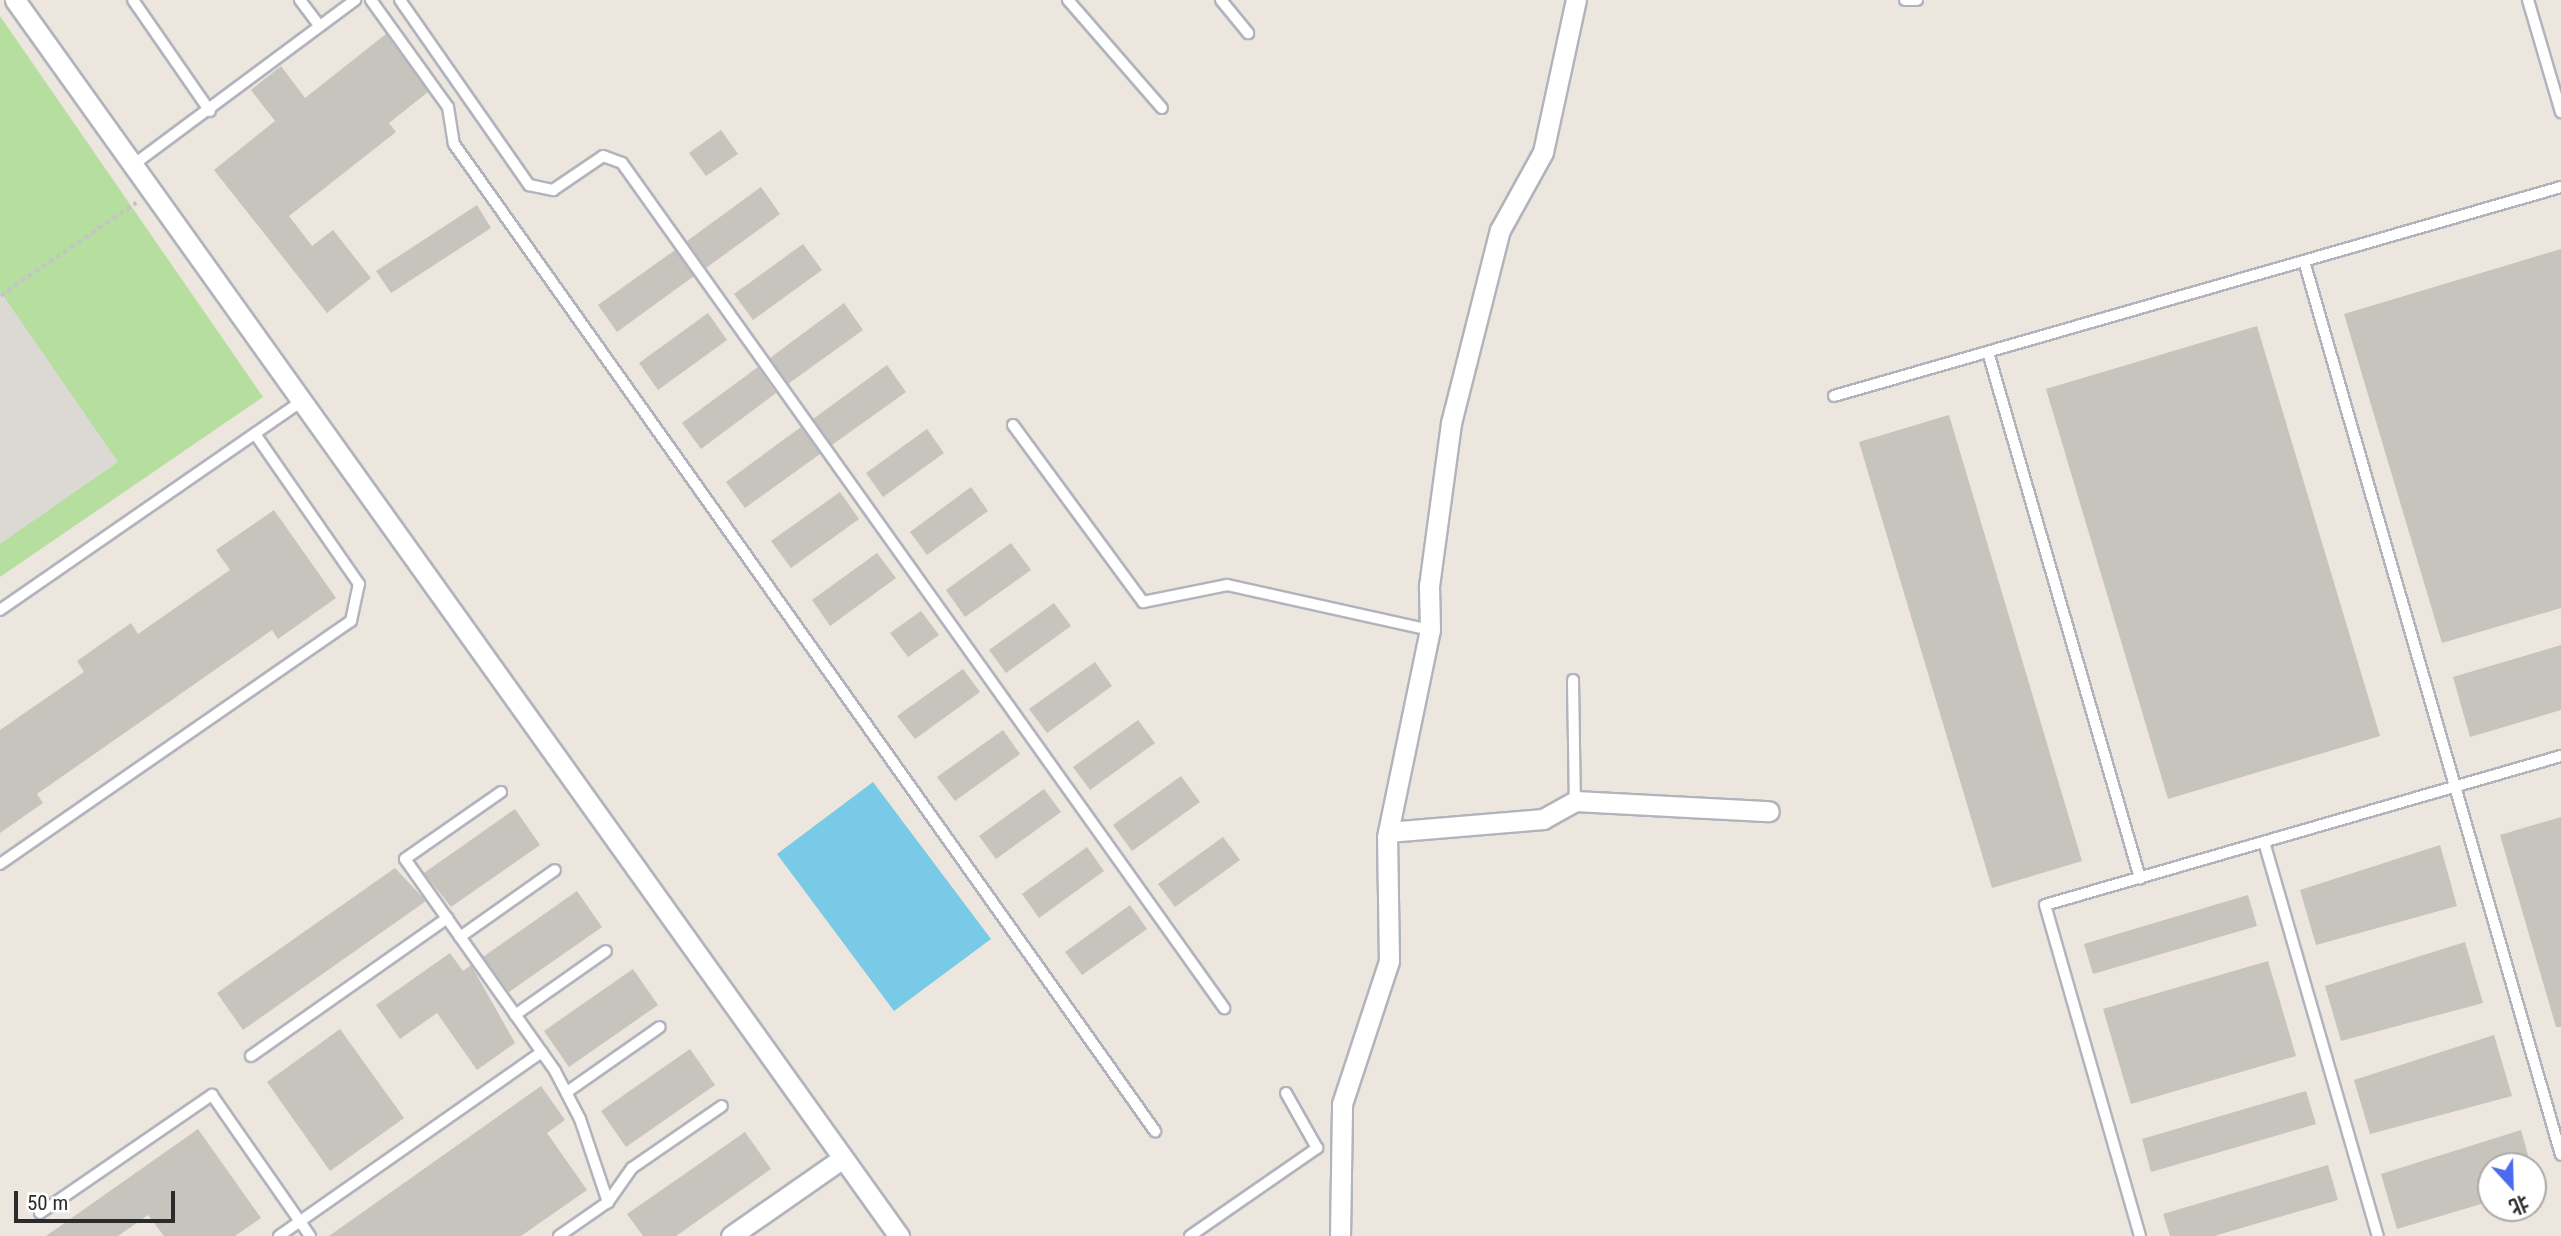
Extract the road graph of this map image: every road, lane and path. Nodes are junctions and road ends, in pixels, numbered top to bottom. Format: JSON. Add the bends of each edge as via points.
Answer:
{"nodes":[{"id":1,"x":15,"y":0,"type":"edge"},
{"id":2,"x":133,"y":0,"type":"edge"},
{"id":3,"x":300,"y":0,"type":"edge"},
{"id":4,"x":355,"y":0,"type":"edge"},
{"id":5,"x":371,"y":0,"type":"edge"},
{"id":6,"x":400,"y":0,"type":"edge"},
{"id":7,"x":1068,"y":0,"type":"edge"},
{"id":8,"x":1221,"y":0,"type":"edge"},
{"id":9,"x":1576,"y":0,"type":"edge"},
{"id":10,"x":1905,"y":0,"type":"edge"},
{"id":11,"x":1917,"y":0,"type":"edge"},
{"id":12,"x":2528,"y":0,"type":"edge"},
{"id":13,"x":319,"y":25,"type":"junction"},
{"id":14,"x":1248,"y":33,"type":"dead end"},
{"id":15,"x":1162,"y":108,"type":"dead end"},
{"id":16,"x":210,"y":111,"type":"junction"},
{"id":17,"x":2561,"y":112,"type":"edge"},
{"id":18,"x":133,"y":164,"type":"junction"},
{"id":19,"x":2561,"y":187,"type":"edge"},
{"id":20,"x":152,"y":192,"type":"junction"},
{"id":21,"x":2304,"y":261,"type":"junction"},
{"id":22,"x":0,"y":296,"type":"edge"},
{"id":23,"x":1988,"y":352,"type":"junction"},
{"id":24,"x":1834,"y":396,"type":"dead end"},
{"id":25,"x":302,"y":401,"type":"junction"},
{"id":26,"x":1013,"y":425,"type":"dead end"},
{"id":27,"x":255,"y":433,"type":"junction"},
{"id":28,"x":0,"y":610,"type":"edge"},
{"id":29,"x":1430,"y":630,"type":"junction"},
{"id":30,"x":1573,"y":680,"type":"dead end"},
{"id":31,"x":2561,"y":756,"type":"edge"},
{"id":32,"x":2455,"y":787,"type":"junction"},
{"id":33,"x":501,"y":792,"type":"dead end"},
{"id":34,"x":1575,"y":801,"type":"junction"},
{"id":35,"x":1769,"y":811,"type":"dead end"},
{"id":36,"x":1388,"y":832,"type":"junction"},
{"id":37,"x":2264,"y":842,"type":"junction"},
{"id":38,"x":0,"y":864,"type":"edge"},
{"id":39,"x":555,"y":870,"type":"dead end"},
{"id":40,"x":2140,"y":878,"type":"junction"},
{"id":41,"x":447,"y":918,"type":"junction"},
{"id":42,"x":460,"y":937,"type":"junction"},
{"id":43,"x":606,"y":951,"type":"dead end"},
{"id":44,"x":1224,"y":1008,"type":"dead end"},
{"id":45,"x":515,"y":1015,"type":"junction"},
{"id":46,"x":660,"y":1027,"type":"dead end"},
{"id":47,"x":541,"y":1052,"type":"junction"},
{"id":48,"x":251,"y":1056,"type":"dead end"},
{"id":49,"x":567,"y":1092,"type":"junction"},
{"id":50,"x":1286,"y":1093,"type":"dead end"},
{"id":51,"x":722,"y":1106,"type":"dead end"},
{"id":52,"x":1156,"y":1131,"type":"dead end"},
{"id":53,"x":2561,"y":1155,"type":"edge"},
{"id":54,"x":843,"y":1158,"type":"junction"},
{"id":55,"x":608,"y":1202,"type":"junction"},
{"id":56,"x":40,"y":1213,"type":"dead end"},
{"id":57,"x":301,"y":1221,"type":"junction"},
{"id":58,"x":279,"y":1236,"type":"edge"},
{"id":59,"x":310,"y":1236,"type":"edge"},
{"id":60,"x":559,"y":1236,"type":"edge"},
{"id":61,"x":731,"y":1236,"type":"edge"},
{"id":62,"x":899,"y":1236,"type":"edge"},
{"id":63,"x":1190,"y":1236,"type":"edge"},
{"id":64,"x":1340,"y":1236,"type":"edge"},
{"id":65,"x":2140,"y":1236,"type":"edge"},
{"id":66,"x":2378,"y":1236,"type":"edge"}],
"edges":[{"from":1,"to":18,"type":"street"},
{"from":2,"to":16,"type":"lane"},
{"from":3,"to":13,"type":"lane"},
{"from":4,"to":13,"type":"lane"},
{"from":5,"to":52,"type":"lane","via":[[447,107],[454,144]]},
{"from":6,"to":44,"type":"lane","via":[[529,185],[553,190],[603,156],[622,163]]},
{"from":7,"to":15,"type":"lane"},
{"from":8,"to":14,"type":"lane"},
{"from":9,"to":29,"type":"street","via":[[1544,152],[1500,230],[1451,423],[1429,586]]},
{"from":10,"to":11,"type":"lane"},
{"from":12,"to":17,"type":"lane"},
{"from":13,"to":16,"type":"lane"},
{"from":16,"to":18,"type":"lane"},
{"from":18,"to":20,"type":"street"},
{"from":19,"to":21,"type":"lane"},
{"from":20,"to":22,"type":"path"},
{"from":20,"to":25,"type":"street"},
{"from":21,"to":23,"type":"lane"},
{"from":21,"to":32,"type":"lane"},
{"from":23,"to":24,"type":"lane"},
{"from":23,"to":40,"type":"lane"},
{"from":25,"to":27,"type":"lane"},
{"from":25,"to":54,"type":"street"},
{"from":26,"to":29,"type":"lane","via":[[1143,602],[1227,585]]},
{"from":27,"to":28,"type":"lane"},
{"from":27,"to":38,"type":"lane","via":[[359,584],[351,621]]},
{"from":29,"to":36,"type":"street"},
{"from":30,"to":34,"type":"lane"},
{"from":31,"to":32,"type":"lane"},
{"from":32,"to":37,"type":"lane"},
{"from":32,"to":53,"type":"lane"},
{"from":33,"to":41,"type":"lane","via":[[405,859]]},
{"from":34,"to":35,"type":"street"},
{"from":34,"to":36,"type":"street","via":[[1543,819]]},
{"from":36,"to":64,"type":"street","via":[[1389,961],[1342,1104]]},
{"from":37,"to":40,"type":"lane"},
{"from":37,"to":66,"type":"lane"},
{"from":39,"to":42,"type":"lane"},
{"from":40,"to":65,"type":"lane","via":[[2045,905]]},
{"from":41,"to":42,"type":"lane"},
{"from":41,"to":48,"type":"lane"},
{"from":42,"to":45,"type":"lane"},
{"from":43,"to":45,"type":"lane"},
{"from":45,"to":47,"type":"lane"},
{"from":46,"to":49,"type":"lane"},
{"from":47,"to":49,"type":"lane"},
{"from":47,"to":57,"type":"lane"},
{"from":49,"to":55,"type":"lane"},
{"from":50,"to":63,"type":"lane","via":[[1317,1148]]},
{"from":51,"to":55,"type":"lane","via":[[632,1168]]},
{"from":54,"to":61,"type":"street"},
{"from":54,"to":62,"type":"street"},
{"from":55,"to":60,"type":"lane"},
{"from":56,"to":57,"type":"lane","via":[[212,1095]]},
{"from":57,"to":58,"type":"lane"},
{"from":57,"to":59,"type":"lane"}]}
